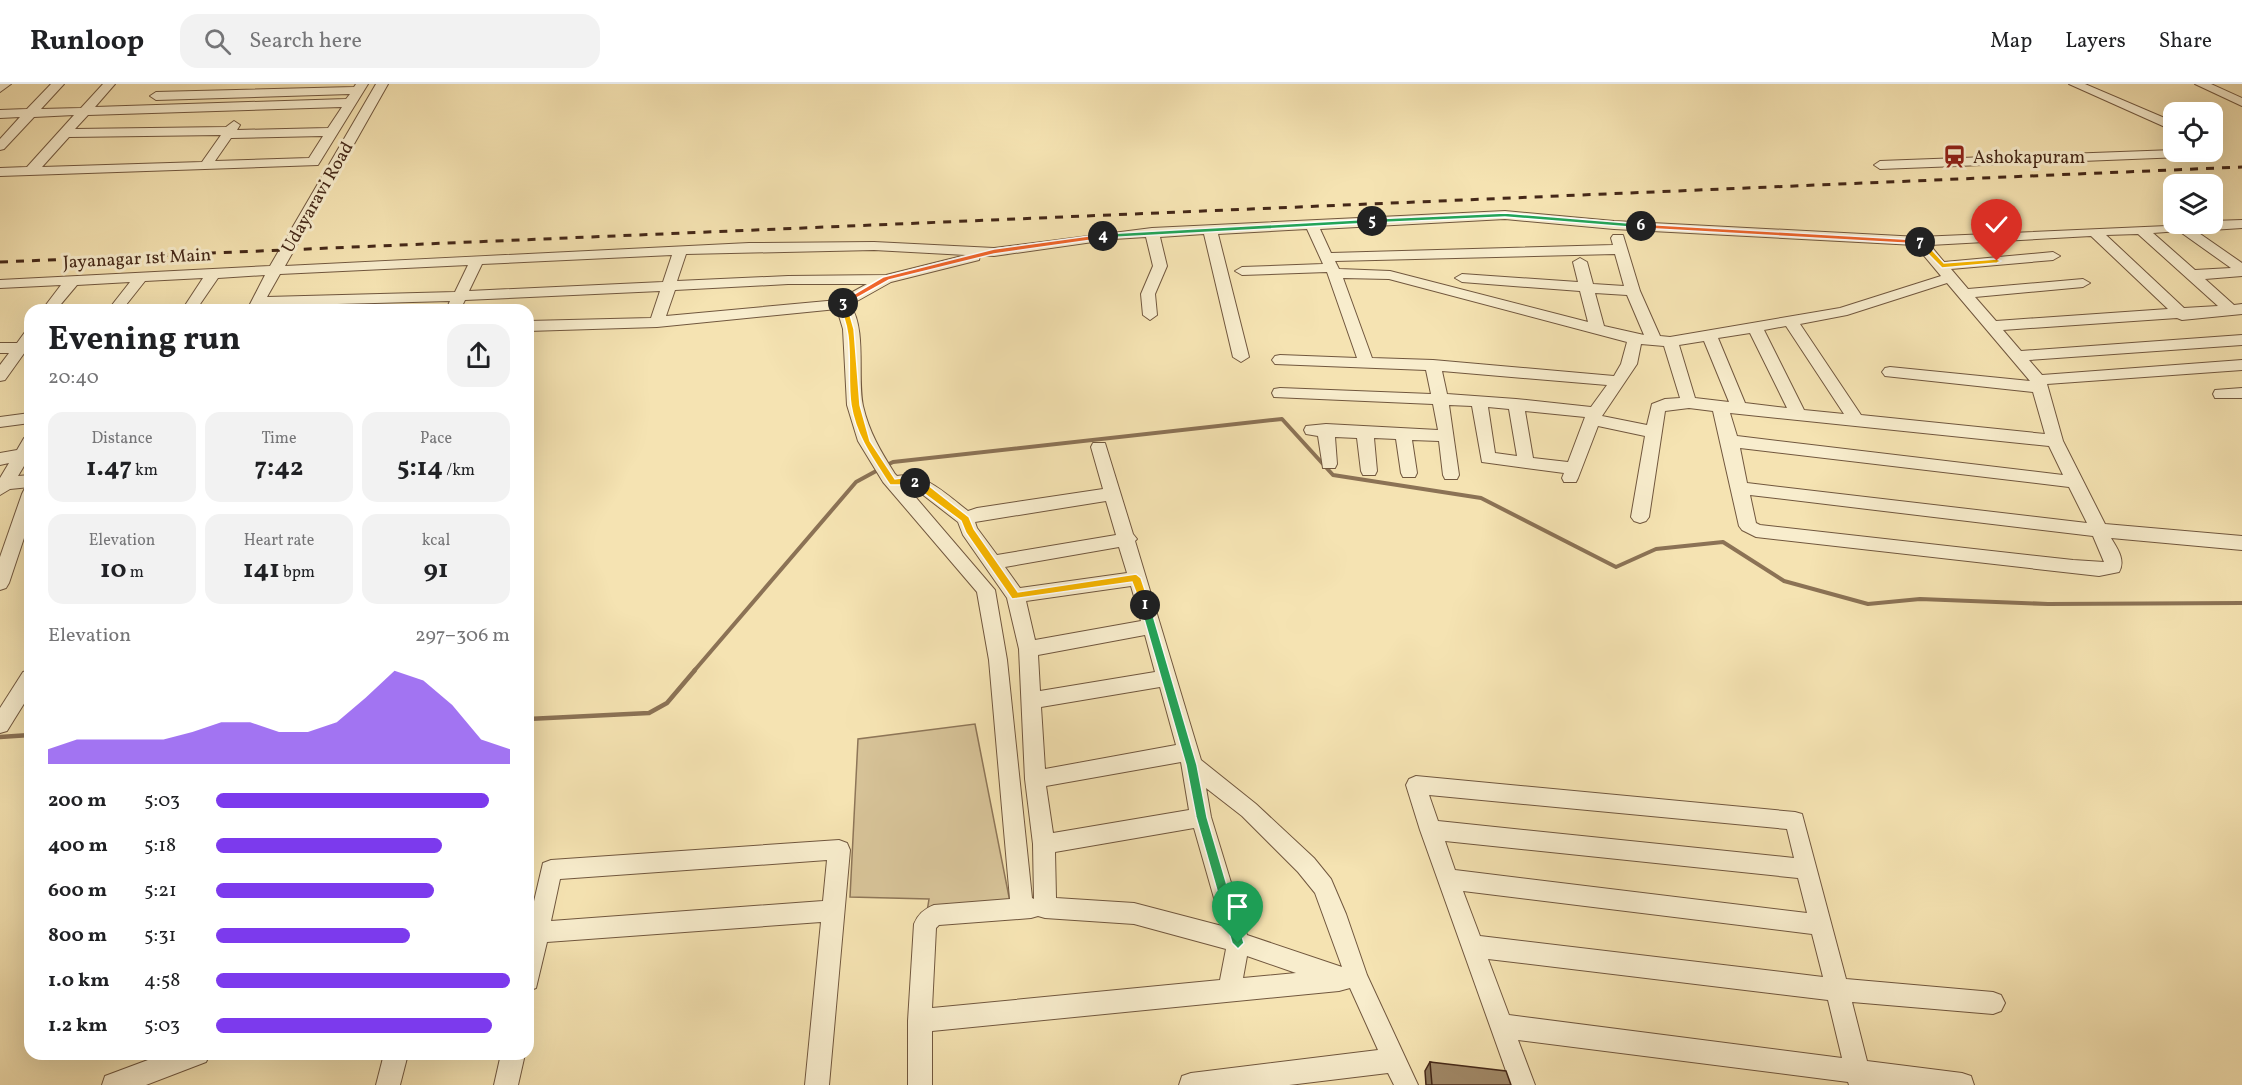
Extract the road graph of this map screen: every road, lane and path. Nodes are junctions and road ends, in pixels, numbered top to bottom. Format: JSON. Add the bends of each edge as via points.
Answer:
{"nodes":[{"id":1,"x":4,"y":84,"type":"edge"},
{"id":2,"x":58,"y":84,"type":"edge"},
{"id":3,"x":109,"y":84,"type":"edge"},
{"id":4,"x":166,"y":84,"type":"edge"},
{"id":5,"x":382,"y":84,"type":"edge"},
{"id":6,"x":2074,"y":84,"type":"edge"},
{"id":7,"x":2201,"y":84,"type":"edge"},
{"id":8,"x":360,"y":87,"type":"edge"},
{"id":9,"x":0,"y":88,"type":"edge"},
{"id":10,"x":260,"y":88,"type":"edge"},
{"id":11,"x":156,"y":96,"type":"junction"},
{"id":12,"x":2242,"y":102,"type":"edge"},
{"id":13,"x":349,"y":103,"type":"junction"},
{"id":14,"x":247,"y":106,"type":"junction"},
{"id":15,"x":211,"y":107,"type":"junction"},
{"id":16,"x":145,"y":110,"type":"junction"},
{"id":17,"x":85,"y":111,"type":"junction"},
{"id":18,"x":30,"y":113,"type":"junction"},
{"id":19,"x":0,"y":114,"type":"edge"},
{"id":20,"x":339,"y":120,"type":"junction"},
{"id":21,"x":2163,"y":122,"type":"edge"},
{"id":22,"x":231,"y":129,"type":"junction"},
{"id":23,"x":193,"y":131,"type":"junction"},
{"id":24,"x":332,"y":132,"type":"junction"},
{"id":25,"x":66,"y":133,"type":"junction"},
{"id":26,"x":0,"y":146,"type":"edge"},
{"id":27,"x":2163,"y":154,"type":"edge"},
{"id":28,"x":206,"y":165,"type":"junction"},
{"id":29,"x":1880,"y":165,"type":"dead end"},
{"id":30,"x":31,"y":171,"type":"junction"},
{"id":31,"x":0,"y":172,"type":"edge"},
{"id":32,"x":1311,"y":224,"type":"junction"},
{"id":33,"x":1614,"y":225,"type":"junction"},
{"id":34,"x":2241,"y":225,"type":"edge"},
{"id":35,"x":2223,"y":226,"type":"edge"},
{"id":36,"x":2163,"y":229,"type":"edge"},
{"id":37,"x":1210,"y":230,"type":"junction"},
{"id":38,"x":2142,"y":230,"type":"junction"},
{"id":39,"x":1152,"y":232,"type":"junction"},
{"id":40,"x":2095,"y":232,"type":"junction"},
{"id":41,"x":2190,"y":234,"type":"edge"},
{"id":42,"x":1919,"y":241,"type":"junction"},
{"id":43,"x":1622,"y":249,"type":"junction"},
{"id":44,"x":680,"y":250,"type":"junction"},
{"id":45,"x":994,"y":252,"type":"junction"},
{"id":46,"x":1461,"y":254,"type":"junction"},
{"id":47,"x":1428,"y":255,"type":"junction"},
{"id":48,"x":2053,"y":256,"type":"dead end"},
{"id":49,"x":477,"y":261,"type":"junction"},
{"id":50,"x":1580,"y":262,"type":"dead end"},
{"id":51,"x":1330,"y":266,"type":"junction"},
{"id":52,"x":276,"y":269,"type":"junction"},
{"id":53,"x":1242,"y":271,"type":"dead end"},
{"id":54,"x":1946,"y":271,"type":"junction"},
{"id":55,"x":2242,"y":271,"type":"edge"},
{"id":56,"x":214,"y":273,"type":"junction"},
{"id":57,"x":2192,"y":275,"type":"junction"},
{"id":58,"x":142,"y":276,"type":"junction"},
{"id":59,"x":1462,"y":278,"type":"junction"},
{"id":60,"x":886,"y":279,"type":"junction"},
{"id":61,"x":72,"y":281,"type":"junction"},
{"id":62,"x":2083,"y":284,"type":"dead end"},
{"id":63,"x":1428,"y":285,"type":"junction"},
{"id":64,"x":670,"y":286,"type":"junction"},
{"id":65,"x":3,"y":287,"type":"edge"},
{"id":66,"x":1586,"y":288,"type":"junction"},
{"id":67,"x":1633,"y":291,"type":"junction"},
{"id":68,"x":1965,"y":294,"type":"junction"},
{"id":69,"x":1462,"y":295,"type":"junction"},
{"id":70,"x":460,"y":296,"type":"junction"},
{"id":71,"x":54,"y":304,"type":"edge"},
{"id":72,"x":120,"y":304,"type":"edge"},
{"id":73,"x":193,"y":304,"type":"edge"},
{"id":74,"x":256,"y":304,"type":"edge"},
{"id":75,"x":296,"y":304,"type":"edge"},
{"id":76,"x":456,"y":304,"type":"edge"},
{"id":77,"x":841,"y":304,"type":"junction"},
{"id":78,"x":2236,"y":310,"type":"edge"},
{"id":79,"x":1150,"y":315,"type":"dead end"},
{"id":80,"x":2182,"y":315,"type":"junction"},
{"id":81,"x":1790,"y":321,"type":"junction"},
{"id":82,"x":657,"y":322,"type":"junction"},
{"id":83,"x":534,"y":326,"type":"edge"},
{"id":84,"x":1992,"y":326,"type":"junction"},
{"id":85,"x":1755,"y":327,"type":"junction"},
{"id":86,"x":1597,"y":328,"type":"junction"},
{"id":87,"x":1708,"y":335,"type":"junction"},
{"id":88,"x":1635,"y":339,"type":"junction"},
{"id":89,"x":2242,"y":340,"type":"edge"},
{"id":90,"x":1662,"y":341,"type":"junction"},
{"id":91,"x":24,"y":344,"type":"edge"},
{"id":92,"x":24,"y":347,"type":"edge"},
{"id":93,"x":0,"y":348,"type":"edge"},
{"id":94,"x":2017,"y":356,"type":"junction"},
{"id":95,"x":1241,"y":357,"type":"dead end"},
{"id":96,"x":1280,"y":360,"type":"dead end"},
{"id":97,"x":1366,"y":362,"type":"junction"},
{"id":98,"x":1433,"y":365,"type":"junction"},
{"id":99,"x":2242,"y":365,"type":"edge"},
{"id":100,"x":1890,"y":372,"type":"dead end"},
{"id":101,"x":0,"y":376,"type":"edge"},
{"id":102,"x":1618,"y":381,"type":"junction"},
{"id":103,"x":2039,"y":384,"type":"junction"},
{"id":104,"x":1280,"y":393,"type":"dead end"},
{"id":105,"x":2242,"y":393,"type":"edge"},
{"id":106,"x":2221,"y":394,"type":"dead end"},
{"id":107,"x":1441,"y":400,"type":"junction"},
{"id":108,"x":1479,"y":401,"type":"junction"},
{"id":109,"x":1689,"y":403,"type":"junction"},
{"id":110,"x":1516,"y":404,"type":"junction"},
{"id":111,"x":1720,"y":406,"type":"junction"},
{"id":112,"x":1739,"y":408,"type":"junction"},
{"id":113,"x":1798,"y":414,"type":"junction"},
{"id":114,"x":1594,"y":416,"type":"junction"},
{"id":115,"x":24,"y":419,"type":"edge"},
{"id":116,"x":1856,"y":420,"type":"junction"},
{"id":117,"x":0,"y":422,"type":"edge"},
{"id":118,"x":1365,"y":432,"type":"junction"},
{"id":119,"x":1654,"y":432,"type":"junction"},
{"id":120,"x":1403,"y":434,"type":"junction"},
{"id":121,"x":1447,"y":436,"type":"junction"},
{"id":122,"x":1730,"y":441,"type":"junction"},
{"id":123,"x":2055,"y":441,"type":"junction"},
{"id":124,"x":1099,"y":447,"type":"dead end"},
{"id":125,"x":24,"y":450,"type":"edge"},
{"id":126,"x":24,"y":452,"type":"edge"},
{"id":127,"x":0,"y":459,"type":"edge"},
{"id":128,"x":1526,"y":463,"type":"junction"},
{"id":129,"x":1329,"y":464,"type":"dead end"},
{"id":130,"x":1369,"y":471,"type":"dead end"},
{"id":131,"x":1409,"y":473,"type":"dead end"},
{"id":132,"x":1451,"y":475,"type":"dead end"},
{"id":133,"x":891,"y":480,"type":"junction"},
{"id":134,"x":24,"y":482,"type":"edge"},
{"id":135,"x":2075,"y":482,"type":"junction"},
{"id":136,"x":3,"y":487,"type":"edge"},
{"id":137,"x":1740,"y":488,"type":"junction"},
{"id":138,"x":1113,"y":494,"type":"junction"},
{"id":139,"x":24,"y":512,"type":"edge"},
{"id":140,"x":1640,"y":517,"type":"dead end"},
{"id":141,"x":966,"y":519,"type":"junction"},
{"id":142,"x":2099,"y":531,"type":"junction"},
{"id":143,"x":1128,"y":539,"type":"junction"},
{"id":144,"x":2242,"y":543,"type":"edge"},
{"id":145,"x":993,"y":563,"type":"junction"},
{"id":146,"x":1136,"y":578,"type":"junction"},
{"id":147,"x":0,"y":584,"type":"edge"},
{"id":148,"x":1016,"y":596,"type":"junction"},
{"id":149,"x":1152,"y":626,"type":"junction"},
{"id":150,"x":1028,"y":650,"type":"junction"},
{"id":151,"x":1167,"y":678,"type":"junction"},
{"id":152,"x":24,"y":689,"type":"edge"},
{"id":153,"x":1029,"y":701,"type":"junction"},
{"id":154,"x":2,"y":728,"type":"edge"},
{"id":155,"x":1190,"y":758,"type":"junction"},
{"id":156,"x":1035,"y":779,"type":"junction"},
{"id":157,"x":1202,"y":817,"type":"junction"},
{"id":158,"x":1430,"y":830,"type":"junction"},
{"id":159,"x":1044,"y":844,"type":"junction"},
{"id":160,"x":1807,"y":869,"type":"junction"},
{"id":161,"x":1448,"y":879,"type":"junction"},
{"id":162,"x":1022,"y":908,"type":"junction"},
{"id":163,"x":1045,"y":908,"type":"junction"},
{"id":164,"x":834,"y":911,"type":"junction"},
{"id":165,"x":1821,"y":925,"type":"junction"},
{"id":166,"x":538,"y":932,"type":"junction"},
{"id":167,"x":1238,"y":943,"type":"junction"},
{"id":168,"x":1473,"y":946,"type":"junction"},
{"id":169,"x":534,"y":951,"type":"edge"},
{"id":170,"x":1351,"y":979,"type":"junction"},
{"id":171,"x":1838,"y":990,"type":"junction"},
{"id":172,"x":1229,"y":992,"type":"junction"},
{"id":173,"x":1993,"y":1004,"type":"dead end"},
{"id":174,"x":920,"y":1021,"type":"junction"},
{"id":175,"x":1503,"y":1026,"type":"junction"},
{"id":176,"x":182,"y":1060,"type":"edge"},
{"id":177,"x":394,"y":1060,"type":"edge"},
{"id":178,"x":512,"y":1060,"type":"edge"},
{"id":179,"x":1395,"y":1060,"type":"junction"},
{"id":180,"x":1860,"y":1079,"type":"edge"},
{"id":181,"x":114,"y":1085,"type":"edge"},
{"id":182,"x":388,"y":1085,"type":"edge"},
{"id":183,"x":506,"y":1085,"type":"edge"},
{"id":184,"x":817,"y":1085,"type":"edge"},
{"id":185,"x":920,"y":1085,"type":"edge"},
{"id":186,"x":1191,"y":1085,"type":"edge"},
{"id":187,"x":1406,"y":1085,"type":"edge"},
{"id":188,"x":1523,"y":1085,"type":"edge"},
{"id":189,"x":1962,"y":1085,"type":"edge"}],
"edges":[{"from":1,"to":9,"type":"street"},
{"from":2,"to":18,"type":"street"},
{"from":3,"to":17,"type":"street"},
{"from":4,"to":11,"type":"street"},
{"from":5,"to":52,"type":"street","name":"Udayaravi Road"},
{"from":6,"to":21,"type":"street"},
{"from":7,"to":12,"type":"street"},
{"from":8,"to":10,"type":"street"},
{"from":8,"to":13,"type":"street"},
{"from":10,"to":11,"type":"street"},
{"from":10,"to":14,"type":"street"},
{"from":11,"to":16,"type":"street"},
{"from":13,"to":14,"type":"street"},
{"from":13,"to":20,"type":"street"},
{"from":14,"to":15,"type":"street"},
{"from":14,"to":22,"type":"street"},
{"from":15,"to":16,"type":"street"},
{"from":15,"to":23,"type":"street"},
{"from":16,"to":17,"type":"street"},
{"from":17,"to":18,"type":"street"},
{"from":17,"to":25,"type":"street"},
{"from":18,"to":19,"type":"street"},
{"from":18,"to":26,"type":"street"},
{"from":20,"to":22,"type":"street"},
{"from":20,"to":24,"type":"street"},
{"from":22,"to":23,"type":"street"},
{"from":22,"to":24,"type":"street"},
{"from":22,"to":28,"type":"street"},
{"from":23,"to":25,"type":"street"},
{"from":24,"to":28,"type":"street","via":[[313,162]]},
{"from":25,"to":30,"type":"street"},
{"from":27,"to":29,"type":"street"},
{"from":28,"to":30,"type":"street"},
{"from":30,"to":31,"type":"street"},
{"from":32,"to":33,"type":"street","via":[[1505,215]]},
{"from":32,"to":37,"type":"street"},
{"from":32,"to":51,"type":"street"},
{"from":33,"to":42,"type":"street"},
{"from":33,"to":43,"type":"street"},
{"from":34,"to":35,"type":"street"},
{"from":36,"to":38,"type":"street"},
{"from":37,"to":39,"type":"street"},
{"from":37,"to":95,"type":"street"},
{"from":38,"to":40,"type":"street"},
{"from":38,"to":57,"type":"street"},
{"from":39,"to":45,"type":"street"},
{"from":39,"to":79,"type":"street","via":[[1160,266],[1148,294]]},
{"from":40,"to":42,"type":"street"},
{"from":40,"to":80,"type":"street"},
{"from":41,"to":55,"type":"street"},
{"from":42,"to":54,"type":"street"},
{"from":43,"to":46,"type":"street"},
{"from":43,"to":67,"type":"street"},
{"from":44,"to":45,"type":"street","name":"Jayanagar 1st Main","via":[[874,246]]},
{"from":44,"to":49,"type":"street","name":"Jayanagar 1st Main"},
{"from":44,"to":64,"type":"street"},
{"from":45,"to":60,"type":"street"},
{"from":46,"to":47,"type":"street"},
{"from":46,"to":59,"type":"street"},
{"from":47,"to":51,"type":"street"},
{"from":47,"to":63,"type":"street"},
{"from":48,"to":54,"type":"street"},
{"from":49,"to":52,"type":"street","name":"Jayanagar 1st Main"},
{"from":49,"to":70,"type":"street"},
{"from":50,"to":66,"type":"street"},
{"from":51,"to":53,"type":"street"},
{"from":51,"to":63,"type":"street","via":[[1390,274]]},
{"from":51,"to":97,"type":"street"},
{"from":52,"to":56,"type":"street","name":"Jayanagar 1st Main"},
{"from":52,"to":74,"type":"street","name":"Udayaravi Road"},
{"from":54,"to":68,"type":"street"},
{"from":54,"to":81,"type":"street","via":[[1842,312]]},
{"from":55,"to":57,"type":"street"},
{"from":56,"to":58,"type":"street","name":"Jayanagar 1st Main"},
{"from":56,"to":73,"type":"street"},
{"from":57,"to":78,"type":"street"},
{"from":58,"to":61,"type":"street","name":"Jayanagar 1st Main"},
{"from":58,"to":72,"type":"street"},
{"from":59,"to":66,"type":"street"},
{"from":59,"to":69,"type":"street"},
{"from":60,"to":64,"type":"street"},
{"from":60,"to":77,"type":"street"},
{"from":61,"to":65,"type":"street","name":"Jayanagar 1st Main"},
{"from":61,"to":71,"type":"street"},
{"from":62,"to":68,"type":"street"},
{"from":63,"to":69,"type":"street"},
{"from":64,"to":70,"type":"street"},
{"from":64,"to":82,"type":"street"},
{"from":66,"to":67,"type":"street"},
{"from":66,"to":86,"type":"street"},
{"from":67,"to":90,"type":"street"},
{"from":68,"to":84,"type":"street"},
{"from":69,"to":86,"type":"street"},
{"from":70,"to":75,"type":"street"},
{"from":70,"to":76,"type":"street"},
{"from":77,"to":82,"type":"street"},
{"from":77,"to":133,"type":"street","via":[[850,329],[855,405],[866,441]]},
{"from":78,"to":80,"type":"street"},
{"from":80,"to":84,"type":"street"},
{"from":81,"to":85,"type":"street"},
{"from":81,"to":116,"type":"street"},
{"from":82,"to":83,"type":"street"},
{"from":84,"to":94,"type":"street"},
{"from":85,"to":87,"type":"street"},
{"from":85,"to":113,"type":"street"},
{"from":86,"to":88,"type":"street"},
{"from":87,"to":90,"type":"street"},
{"from":87,"to":112,"type":"street"},
{"from":88,"to":90,"type":"street"},
{"from":88,"to":102,"type":"street","via":[[1629,364]]},
{"from":89,"to":94,"type":"street"},
{"from":90,"to":109,"type":"street"},
{"from":91,"to":93,"type":"street"},
{"from":92,"to":101,"type":"street"},
{"from":94,"to":103,"type":"street"},
{"from":96,"to":97,"type":"street"},
{"from":97,"to":98,"type":"street"},
{"from":98,"to":102,"type":"street"},
{"from":98,"to":107,"type":"street"},
{"from":99,"to":103,"type":"street"},
{"from":100,"to":103,"type":"street"},
{"from":102,"to":114,"type":"street"},
{"from":103,"to":123,"type":"street"},
{"from":104,"to":107,"type":"street"},
{"from":105,"to":106,"type":"street"},
{"from":107,"to":108,"type":"street"},
{"from":107,"to":121,"type":"street"},
{"from":108,"to":110,"type":"street"},
{"from":108,"to":128,"type":"street","via":[[1488,458]]},
{"from":109,"to":111,"type":"street"},
{"from":109,"to":119,"type":"street","via":[[1660,405]]},
{"from":110,"to":114,"type":"street"},
{"from":110,"to":128,"type":"street"},
{"from":111,"to":112,"type":"street"},
{"from":111,"to":122,"type":"street"},
{"from":112,"to":113,"type":"street"},
{"from":113,"to":116,"type":"street"},
{"from":114,"to":119,"type":"street"},
{"from":114,"to":128,"type":"street","via":[[1571,473]]},
{"from":115,"to":117,"type":"street"},
{"from":116,"to":123,"type":"street"},
{"from":118,"to":120,"type":"street"},
{"from":118,"to":129,"type":"street","via":[[1319,430]]},
{"from":118,"to":130,"type":"street"},
{"from":119,"to":140,"type":"street"},
{"from":120,"to":121,"type":"street"},
{"from":120,"to":131,"type":"street"},
{"from":121,"to":132,"type":"street"},
{"from":122,"to":135,"type":"street"},
{"from":122,"to":137,"type":"street"},
{"from":123,"to":135,"type":"street"},
{"from":124,"to":138,"type":"street"},
{"from":125,"to":127,"type":"street"},
{"from":126,"to":136,"type":"street"},
{"from":133,"to":141,"type":"street","via":[[907,480],[924,487]]},
{"from":133,"to":162,"type":"street","via":[[986,590],[998,660]]},
{"from":134,"to":136,"type":"street"},
{"from":135,"to":142,"type":"street"},
{"from":137,"to":142,"type":"street"},
{"from":137,"to":142,"type":"street","via":[[1748,526],[1756,531],[2081,568],[2113,567]]},
{"from":138,"to":141,"type":"street","via":[[977,514]]},
{"from":138,"to":143,"type":"street"},
{"from":139,"to":147,"type":"street"},
{"from":141,"to":145,"type":"street","via":[[969,530]]},
{"from":142,"to":144,"type":"street"},
{"from":143,"to":145,"type":"street"},
{"from":143,"to":146,"type":"street"},
{"from":145,"to":148,"type":"street"},
{"from":146,"to":148,"type":"street"},
{"from":146,"to":149,"type":"street"},
{"from":148,"to":150,"type":"street"},
{"from":149,"to":150,"type":"street"},
{"from":149,"to":151,"type":"street"},
{"from":150,"to":153,"type":"street"},
{"from":151,"to":153,"type":"street"},
{"from":151,"to":155,"type":"street"},
{"from":152,"to":154,"type":"street"},
{"from":153,"to":156,"type":"street"},
{"from":155,"to":156,"type":"street"},
{"from":155,"to":157,"type":"street"},
{"from":155,"to":170,"type":"street","via":[[1249,810],[1317,879],[1335,915]]},
{"from":156,"to":159,"type":"street"},
{"from":157,"to":159,"type":"street"},
{"from":157,"to":167,"type":"street"},
{"from":158,"to":160,"type":"street"},
{"from":158,"to":160,"type":"street","via":[[1416,785],[1795,820]]},
{"from":158,"to":161,"type":"street"},
{"from":159,"to":163,"type":"street"},
{"from":160,"to":165,"type":"street"},
{"from":161,"to":165,"type":"street"},
{"from":161,"to":168,"type":"street"},
{"from":162,"to":163,"type":"street"},
{"from":162,"to":174,"type":"street","via":[[930,917],[926,924]]},
{"from":163,"to":167,"type":"street","via":[[1147,916]]},
{"from":164,"to":166,"type":"street"},
{"from":164,"to":166,"type":"street","via":[[839,850],[551,870]]},
{"from":164,"to":184,"type":"street"},
{"from":165,"to":171,"type":"street"},
{"from":166,"to":169,"type":"street"},
{"from":167,"to":170,"type":"street"},
{"from":167,"to":172,"type":"street"},
{"from":168,"to":171,"type":"street"},
{"from":168,"to":175,"type":"street"},
{"from":170,"to":172,"type":"street"},
{"from":170,"to":179,"type":"street"},
{"from":171,"to":173,"type":"street"},
{"from":171,"to":180,"type":"street"},
{"from":172,"to":174,"type":"street"},
{"from":174,"to":185,"type":"street"},
{"from":175,"to":180,"type":"street"},
{"from":175,"to":188,"type":"street"},
{"from":176,"to":181,"type":"street"},
{"from":177,"to":182,"type":"street"},
{"from":178,"to":183,"type":"street"},
{"from":179,"to":186,"type":"street"},
{"from":179,"to":187,"type":"street"},
{"from":180,"to":189,"type":"street"}]}
